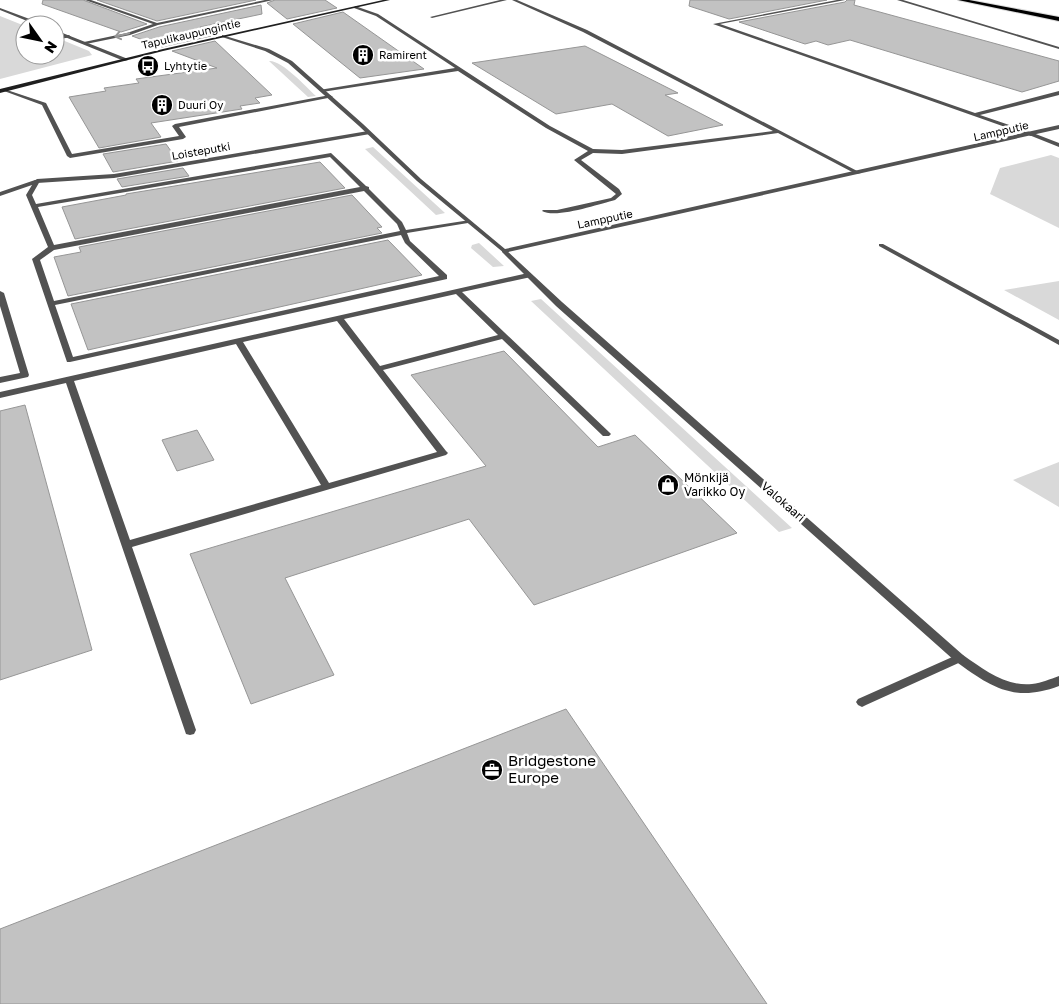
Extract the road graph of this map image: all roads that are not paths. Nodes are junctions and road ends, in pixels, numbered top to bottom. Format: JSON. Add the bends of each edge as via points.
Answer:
{"nodes":[{"id":1,"x":87,"y":0,"type":"edge"},
{"id":2,"x":271,"y":0,"type":"edge"},
{"id":3,"x":388,"y":0,"type":"edge"},
{"id":4,"x":505,"y":0,"type":"edge"},
{"id":5,"x":514,"y":0,"type":"edge"},
{"id":6,"x":843,"y":0,"type":"edge"},
{"id":7,"x":899,"y":0,"type":"edge"},
{"id":8,"x":961,"y":0,"type":"edge"},
{"id":9,"x":994,"y":0,"type":"edge"},
{"id":10,"x":355,"y":7,"type":"junction"},
{"id":11,"x":0,"y":9,"type":"edge"},
{"id":12,"x":1059,"y":13,"type":"edge"},
{"id":13,"x":15,"y":15,"type":"edge"},
{"id":14,"x":432,"y":17,"type":"dead end"},
{"id":15,"x":1059,"y":19,"type":"edge"},
{"id":16,"x":157,"y":24,"type":"junction"},
{"id":17,"x":65,"y":35,"type":"edge"},
{"id":18,"x":69,"y":36,"type":"junction"},
{"id":19,"x":224,"y":36,"type":"junction"},
{"id":20,"x":65,"y":37,"type":"edge"},
{"id":21,"x":86,"y":43,"type":"junction"},
{"id":22,"x":1059,"y":48,"type":"edge"},
{"id":23,"x":126,"y":60,"type":"junction"},
{"id":24,"x":459,"y":69,"type":"junction"},
{"id":25,"x":3,"y":90,"type":"edge"},
{"id":26,"x":322,"y":90,"type":"junction"},
{"id":27,"x":1059,"y":93,"type":"edge"},
{"id":28,"x":330,"y":97,"type":"junction"},
{"id":29,"x":975,"y":115,"type":"junction"},
{"id":30,"x":1059,"y":128,"type":"edge"},
{"id":31,"x":777,"y":132,"type":"junction"},
{"id":32,"x":368,"y":133,"type":"junction"},
{"id":33,"x":1031,"y":134,"type":"junction"},
{"id":34,"x":1059,"y":145,"type":"edge"},
{"id":35,"x":592,"y":151,"type":"junction"},
{"id":36,"x":858,"y":174,"type":"junction"},
{"id":37,"x":37,"y":181,"type":"junction"},
{"id":38,"x":367,"y":188,"type":"junction"},
{"id":39,"x":0,"y":194,"type":"edge"},
{"id":40,"x":34,"y":206,"type":"junction"},
{"id":41,"x":545,"y":210,"type":"dead end"},
{"id":42,"x":468,"y":221,"type":"junction"},
{"id":43,"x":404,"y":232,"type":"junction"},
{"id":44,"x":881,"y":245,"type":"dead end"},
{"id":45,"x":52,"y":248,"type":"junction"},
{"id":46,"x":504,"y":251,"type":"junction"},
{"id":47,"x":528,"y":275,"type":"junction"},
{"id":48,"x":457,"y":291,"type":"junction"},
{"id":49,"x":0,"y":292,"type":"edge"},
{"id":50,"x":51,"y":304,"type":"junction"},
{"id":51,"x":338,"y":318,"type":"junction"},
{"id":52,"x":504,"y":336,"type":"junction"},
{"id":53,"x":238,"y":340,"type":"junction"},
{"id":54,"x":1059,"y":343,"type":"edge"},
{"id":55,"x":378,"y":369,"type":"junction"},
{"id":56,"x":68,"y":379,"type":"junction"},
{"id":57,"x":0,"y":380,"type":"edge"},
{"id":58,"x":0,"y":395,"type":"edge"},
{"id":59,"x":606,"y":434,"type":"dead end"},
{"id":60,"x":327,"y":487,"type":"junction"},
{"id":61,"x":126,"y":545,"type":"junction"},
{"id":62,"x":959,"y":658,"type":"junction"},
{"id":63,"x":1059,"y":681,"type":"edge"},
{"id":64,"x":862,"y":702,"type":"dead end"},
{"id":65,"x":190,"y":730,"type":"dead end"}],
"edges":[{"from":1,"to":16,"type":"street"},
{"from":2,"to":16,"type":"street"},
{"from":3,"to":10,"type":"main road","name":"Tapulikaupungintie"},
{"from":4,"to":14,"type":"street"},
{"from":5,"to":31,"type":"street","via":[[585,31]]},
{"from":6,"to":29,"type":"street","via":[[715,24]]},
{"from":7,"to":22,"type":"street"},
{"from":8,"to":15,"type":"main road"},
{"from":9,"to":12,"type":"main road"},
{"from":10,"to":19,"type":"main road","name":"Tapulikaupungintie"},
{"from":10,"to":24,"type":"street","via":[[377,16]]},
{"from":11,"to":13,"type":"street"},
{"from":16,"to":21,"type":"street","one_way":true},
{"from":17,"to":18,"type":"street"},
{"from":18,"to":20,"type":"street"},
{"from":18,"to":21,"type":"street"},
{"from":19,"to":23,"type":"main road","name":"Tapulikaupungintie"},
{"from":19,"to":26,"type":"street","via":[[284,59]]},
{"from":21,"to":23,"type":"street"},
{"from":23,"to":25,"type":"main road","name":"Tapulikaupungintie"},
{"from":24,"to":26,"type":"street"},
{"from":24,"to":35,"type":"street","via":[[548,128]]},
{"from":25,"to":28,"type":"street","via":[[44,104],[70,156],[183,137],[175,126]]},
{"from":26,"to":28,"type":"street"},
{"from":27,"to":29,"type":"street"},
{"from":28,"to":32,"type":"street"},
{"from":29,"to":33,"type":"street"},
{"from":30,"to":33,"type":"street","name":"Lampputie"},
{"from":31,"to":35,"type":"street","via":[[622,152]]},
{"from":31,"to":36,"type":"street"},
{"from":32,"to":37,"type":"street","name":"Loisteputki","via":[[114,176]]},
{"from":32,"to":42,"type":"street"},
{"from":33,"to":34,"type":"street"},
{"from":33,"to":36,"type":"street","name":"Lampputie"},
{"from":35,"to":41,"type":"street","via":[[577,160],[619,194],[557,212]]},
{"from":36,"to":46,"type":"street","name":"Lampputie"},
{"from":37,"to":39,"type":"street","name":"Loisteputki"},
{"from":37,"to":40,"type":"street","via":[[29,195]]},
{"from":38,"to":40,"type":"street","via":[[331,155]]},
{"from":38,"to":43,"type":"street","via":[[400,223]]},
{"from":38,"to":45,"type":"street"},
{"from":40,"to":45,"type":"street"},
{"from":42,"to":43,"type":"street"},
{"from":42,"to":46,"type":"street"},
{"from":43,"to":50,"type":"street"},
{"from":43,"to":50,"type":"street","via":[[407,242],[444,277],[70,360]]},
{"from":44,"to":54,"type":"street"},
{"from":45,"to":50,"type":"street","via":[[36,260]]},
{"from":46,"to":47,"type":"street","name":"Valokaari"},
{"from":47,"to":48,"type":"street"},
{"from":47,"to":62,"type":"street","name":"Valokaari"},
{"from":48,"to":51,"type":"street"},
{"from":48,"to":52,"type":"street"},
{"from":49,"to":57,"type":"street","via":[[25,375]]},
{"from":51,"to":53,"type":"street"},
{"from":51,"to":55,"type":"street"},
{"from":52,"to":55,"type":"street"},
{"from":52,"to":59,"type":"street"},
{"from":53,"to":56,"type":"street"},
{"from":53,"to":60,"type":"street"},
{"from":55,"to":60,"type":"street","via":[[443,453]]},
{"from":56,"to":58,"type":"street"},
{"from":56,"to":61,"type":"street"},
{"from":60,"to":61,"type":"street"},
{"from":61,"to":65,"type":"street"},
{"from":62,"to":63,"type":"street","name":"Valokaari","via":[[990,680],[1018,691]]},
{"from":62,"to":64,"type":"street"}]}
